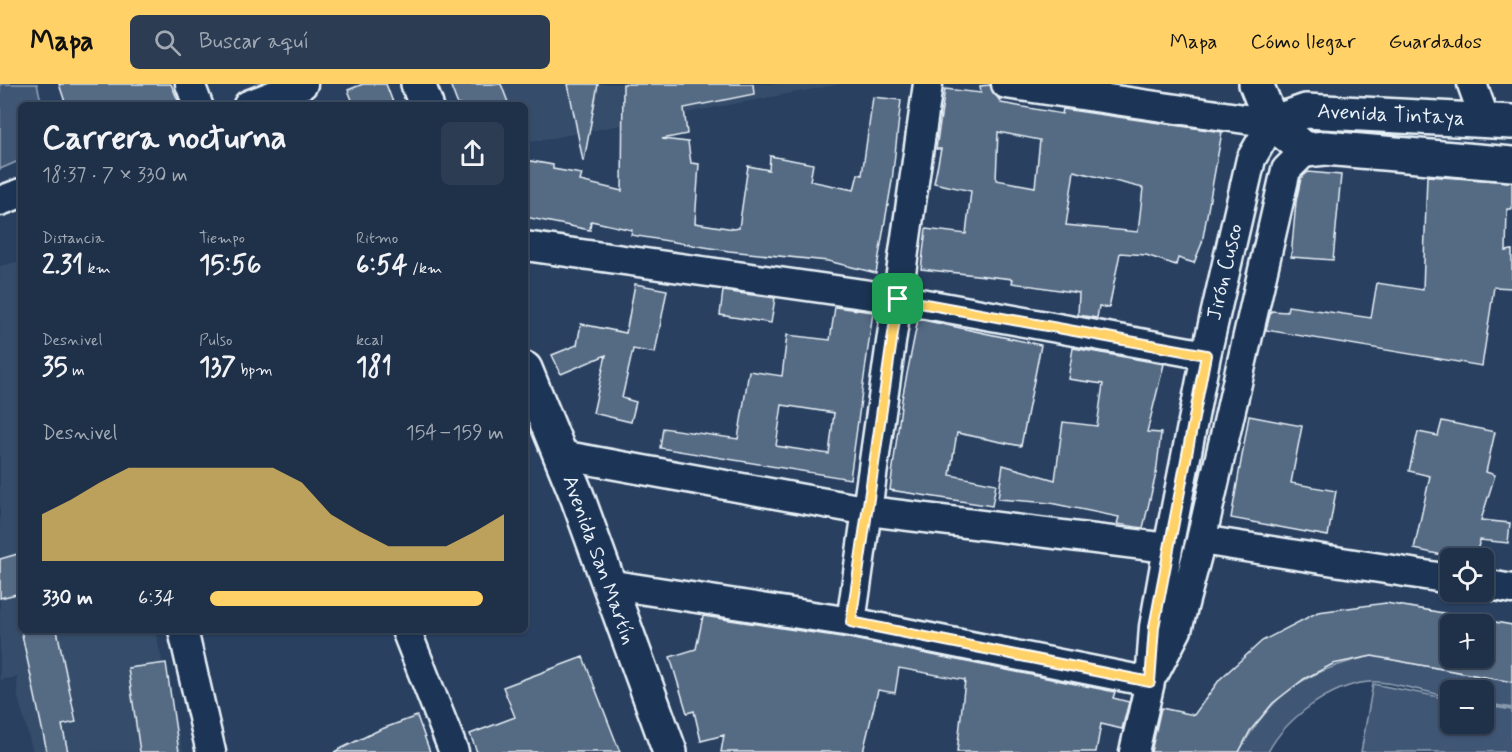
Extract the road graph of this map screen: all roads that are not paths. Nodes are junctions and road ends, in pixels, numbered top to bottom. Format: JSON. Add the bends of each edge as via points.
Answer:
{"nodes":[{"id":1,"x":190,"y":84,"type":"edge"},
{"id":2,"x":303,"y":84,"type":"edge"},
{"id":3,"x":418,"y":84,"type":"edge"},
{"id":4,"x":928,"y":84,"type":"edge"},
{"id":5,"x":1006,"y":84,"type":"edge"},
{"id":6,"x":1256,"y":84,"type":"edge"},
{"id":7,"x":1472,"y":84,"type":"edge"},
{"id":8,"x":197,"y":102,"type":"edge"},
{"id":9,"x":256,"y":102,"type":"edge"},
{"id":10,"x":425,"y":102,"type":"edge"},
{"id":11,"x":1499,"y":121,"type":"edge"},
{"id":12,"x":1272,"y":123,"type":"junction"},
{"id":13,"x":1306,"y":150,"type":"junction"},
{"id":14,"x":1512,"y":164,"type":"edge"},
{"id":15,"x":18,"y":195,"type":"edge"},
{"id":16,"x":0,"y":201,"type":"edge"},
{"id":17,"x":528,"y":246,"type":"edge"},
{"id":18,"x":898,"y":299,"type":"junction"},
{"id":19,"x":1206,"y":355,"type":"junction"},
{"id":20,"x":528,"y":376,"type":"edge"},
{"id":21,"x":561,"y":455,"type":"junction"},
{"id":22,"x":869,"y":511,"type":"junction"},
{"id":23,"x":1201,"y":540,"type":"junction"},
{"id":24,"x":1168,"y":548,"type":"junction"},
{"id":25,"x":1440,"y":577,"type":"edge"},
{"id":26,"x":607,"y":584,"type":"junction"},
{"id":27,"x":1494,"y":586,"type":"edge"},
{"id":28,"x":1512,"y":589,"type":"edge"},
{"id":29,"x":851,"y":622,"type":"junction"},
{"id":30,"x":184,"y":633,"type":"edge"},
{"id":31,"x":407,"y":633,"type":"edge"},
{"id":32,"x":1150,"y":682,"type":"junction"},
{"id":33,"x":211,"y":752,"type":"edge"},
{"id":34,"x":454,"y":752,"type":"edge"},
{"id":35,"x":670,"y":752,"type":"edge"},
{"id":36,"x":1134,"y":752,"type":"edge"}],
"edges":[{"from":1,"to":8,"type":"street"},
{"from":2,"to":9,"type":"street"},
{"from":3,"to":10,"type":"main road"},
{"from":4,"to":18,"type":"street"},
{"from":5,"to":12,"type":"street"},
{"from":6,"to":12,"type":"main road"},
{"from":7,"to":11,"type":"street"},
{"from":11,"to":12,"type":"main road","name":"Avenida Tintaya","via":[[1306,111]]},
{"from":12,"to":13,"type":"main road"},
{"from":12,"to":19,"type":"street","name":"Jirón Cusco","via":[[1251,159]]},
{"from":13,"to":14,"type":"main road","name":"Avenida Tintaya","via":[[1325,148]]},
{"from":13,"to":23,"type":"street","name":"Jirón Cusco","via":[[1286,170]]},
{"from":15,"to":16,"type":"street"},
{"from":17,"to":18,"type":"street"},
{"from":18,"to":19,"type":"street"},
{"from":18,"to":22,"type":"street"},
{"from":19,"to":24,"type":"street","name":"Jirón Cusco"},
{"from":20,"to":21,"type":"main road","name":"Avenida San Martín"},
{"from":21,"to":22,"type":"street"},
{"from":21,"to":26,"type":"main road","name":"Avenida San Martín"},
{"from":22,"to":24,"type":"street"},
{"from":22,"to":29,"type":"street"},
{"from":23,"to":25,"type":"street"},
{"from":23,"to":32,"type":"street","name":"Jirón Cusco","via":[[1177,630]]},
{"from":24,"to":32,"type":"street","name":"Jirón Cusco","via":[[1154,627]]},
{"from":26,"to":29,"type":"street"},
{"from":26,"to":35,"type":"main road","name":"Avenida San Martín"},
{"from":27,"to":28,"type":"street"},
{"from":29,"to":32,"type":"street"},
{"from":30,"to":33,"type":"street"},
{"from":31,"to":34,"type":"street"},
{"from":32,"to":36,"type":"street","name":"Jirón Cusco"}]}
